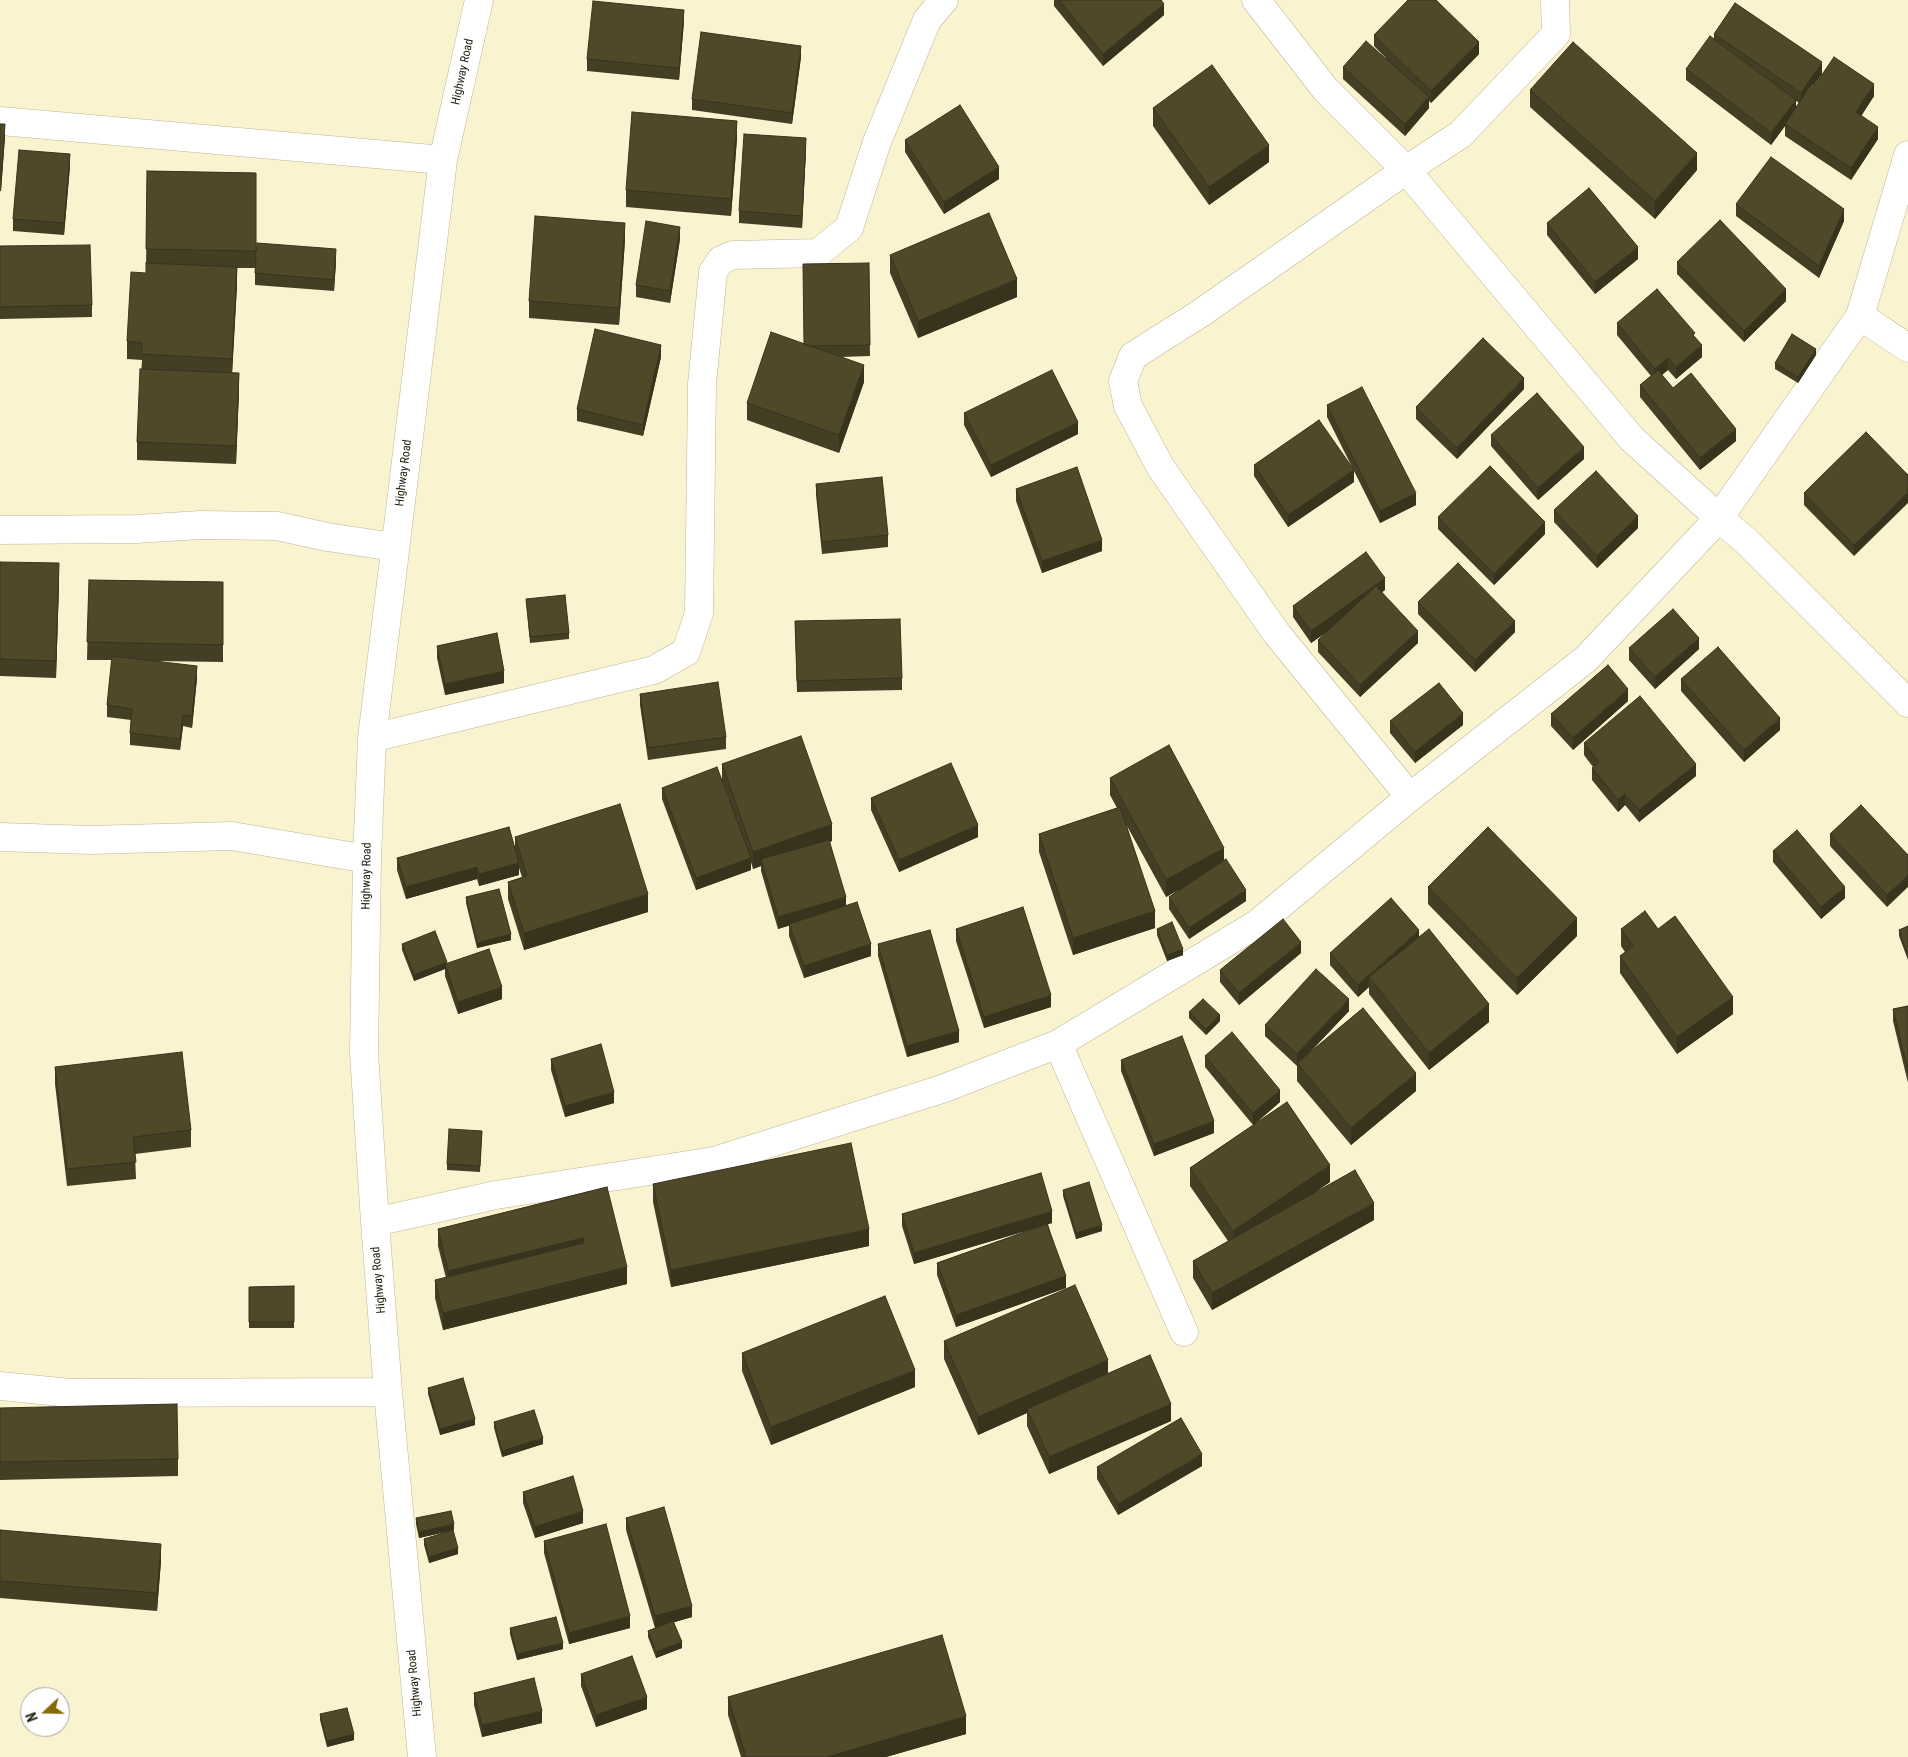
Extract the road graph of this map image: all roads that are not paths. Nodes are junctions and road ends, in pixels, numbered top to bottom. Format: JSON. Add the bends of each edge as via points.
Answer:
{"nodes":[{"id":1,"x":479,"y":0,"type":"edge"},
{"id":2,"x":944,"y":0,"type":"edge"},
{"id":3,"x":1256,"y":0,"type":"edge"},
{"id":4,"x":1554,"y":0,"type":"edge"},
{"id":5,"x":0,"y":121,"type":"edge"},
{"id":6,"x":1908,"y":154,"type":"edge"},
{"id":7,"x":443,"y":160,"type":"junction"},
{"id":8,"x":1406,"y":170,"type":"junction"},
{"id":9,"x":1860,"y":316,"type":"junction"},
{"id":10,"x":1908,"y":348,"type":"edge"},
{"id":11,"x":1719,"y":518,"type":"junction"},
{"id":12,"x":0,"y":530,"type":"edge"},
{"id":13,"x":394,"y":548,"type":"junction"},
{"id":14,"x":1908,"y":703,"type":"edge"},
{"id":15,"x":372,"y":738,"type":"junction"},
{"id":16,"x":1410,"y":797,"type":"junction"},
{"id":17,"x":0,"y":837,"type":"edge"},
{"id":18,"x":368,"y":859,"type":"junction"},
{"id":19,"x":1058,"y":1044,"type":"junction"},
{"id":20,"x":375,"y":1222,"type":"junction"},
{"id":21,"x":1184,"y":1332,"type":"dead end"},
{"id":22,"x":0,"y":1386,"type":"edge"},
{"id":23,"x":388,"y":1392,"type":"junction"},
{"id":24,"x":422,"y":1757,"type":"edge"}],
"edges":[{"from":1,"to":7,"type":"street","name":"Highway Road"},
{"from":2,"to":15,"type":"street","via":[[927,20],[877,142],[849,228],[818,253],[733,255],[720,260],[713,272],[702,384],[699,613],[686,652],[654,670]]},
{"from":3,"to":8,"type":"street","via":[[1326,90]]},
{"from":4,"to":8,"type":"street","via":[[1556,34],[1461,134]]},
{"from":5,"to":7,"type":"street"},
{"from":6,"to":9,"type":"street"},
{"from":7,"to":13,"type":"street","name":"Highway Road"},
{"from":8,"to":11,"type":"street","via":[[1632,440]]},
{"from":8,"to":16,"type":"street","via":[[1201,313],[1133,356],[1123,382],[1128,406],[1160,468],[1277,634]]},
{"from":9,"to":10,"type":"street"},
{"from":9,"to":11,"type":"street"},
{"from":11,"to":14,"type":"street"},
{"from":11,"to":16,"type":"street","via":[[1586,658]]},
{"from":12,"to":13,"type":"street","via":[[278,526]]},
{"from":13,"to":15,"type":"street","name":"Highway Road"},
{"from":15,"to":18,"type":"street","name":"Highway Road"},
{"from":16,"to":19,"type":"street","via":[[1257,924]]},
{"from":17,"to":18,"type":"street","via":[[90,840],[232,836]]},
{"from":18,"to":20,"type":"street","name":"Highway Road","via":[[364,1053]]},
{"from":19,"to":20,"type":"street","via":[[942,1089],[714,1161],[496,1195]]},
{"from":19,"to":21,"type":"street"},
{"from":20,"to":23,"type":"street","name":"Highway Road"},
{"from":22,"to":23,"type":"street","via":[[70,1393]]},
{"from":23,"to":24,"type":"street","name":"Highway Road"}]}
